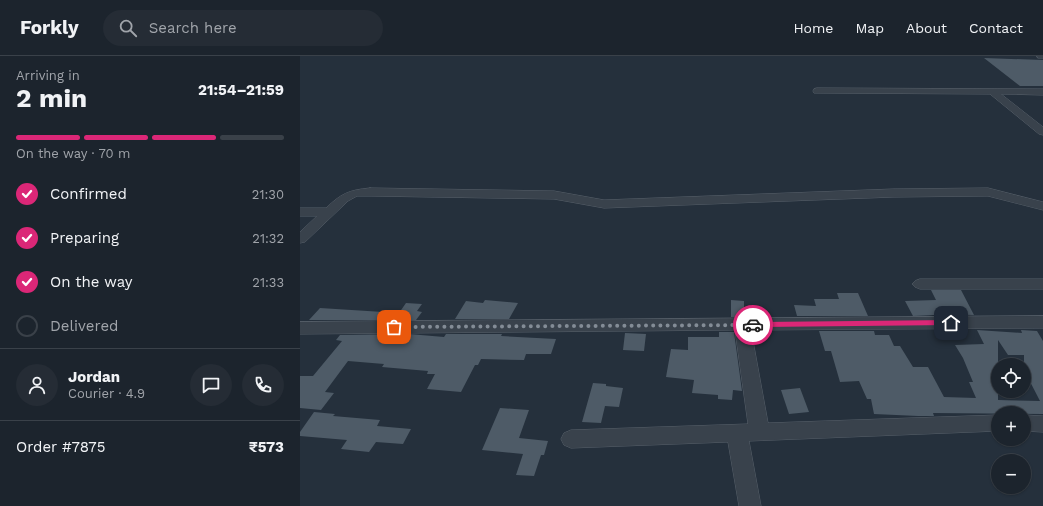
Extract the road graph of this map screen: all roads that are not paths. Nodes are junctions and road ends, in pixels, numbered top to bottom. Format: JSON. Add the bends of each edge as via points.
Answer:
{"nodes":[{"id":1,"x":817,"y":91,"type":"dead end"},
{"id":2,"x":992,"y":91,"type":"junction"},
{"id":3,"x":1043,"y":92,"type":"edge"},
{"id":4,"x":1043,"y":132,"type":"edge"},
{"id":5,"x":1043,"y":206,"type":"edge"},
{"id":6,"x":300,"y":212,"type":"edge"},
{"id":7,"x":329,"y":212,"type":"junction"},
{"id":8,"x":300,"y":239,"type":"edge"},
{"id":9,"x":920,"y":284,"type":"dead end"},
{"id":10,"x":1043,"y":284,"type":"edge"},
{"id":11,"x":1043,"y":322,"type":"edge"},
{"id":12,"x":742,"y":325,"type":"junction"},
{"id":13,"x":300,"y":328,"type":"edge"},
{"id":14,"x":991,"y":423,"type":"edge"},
{"id":15,"x":1031,"y":423,"type":"edge"},
{"id":16,"x":1043,"y":424,"type":"edge"},
{"id":17,"x":759,"y":432,"type":"junction"},
{"id":18,"x":737,"y":434,"type":"junction"},
{"id":19,"x":571,"y":438,"type":"dead end"},
{"id":20,"x":750,"y":506,"type":"edge"}],
"edges":[{"from":1,"to":2,"type":"street"},
{"from":2,"to":3,"type":"street"},
{"from":2,"to":4,"type":"street"},
{"from":5,"to":7,"type":"street","via":[[988,192],[604,204],[554,195],[370,192],[355,193],[344,198]]},
{"from":6,"to":7,"type":"street"},
{"from":7,"to":8,"type":"street"},
{"from":9,"to":10,"type":"street"},
{"from":11,"to":12,"type":"street"},
{"from":12,"to":13,"type":"street"},
{"from":12,"to":17,"type":"street"},
{"from":14,"to":17,"type":"street"},
{"from":15,"to":16,"type":"street"},
{"from":17,"to":18,"type":"street"},
{"from":18,"to":19,"type":"street"},
{"from":18,"to":20,"type":"street"}]}
